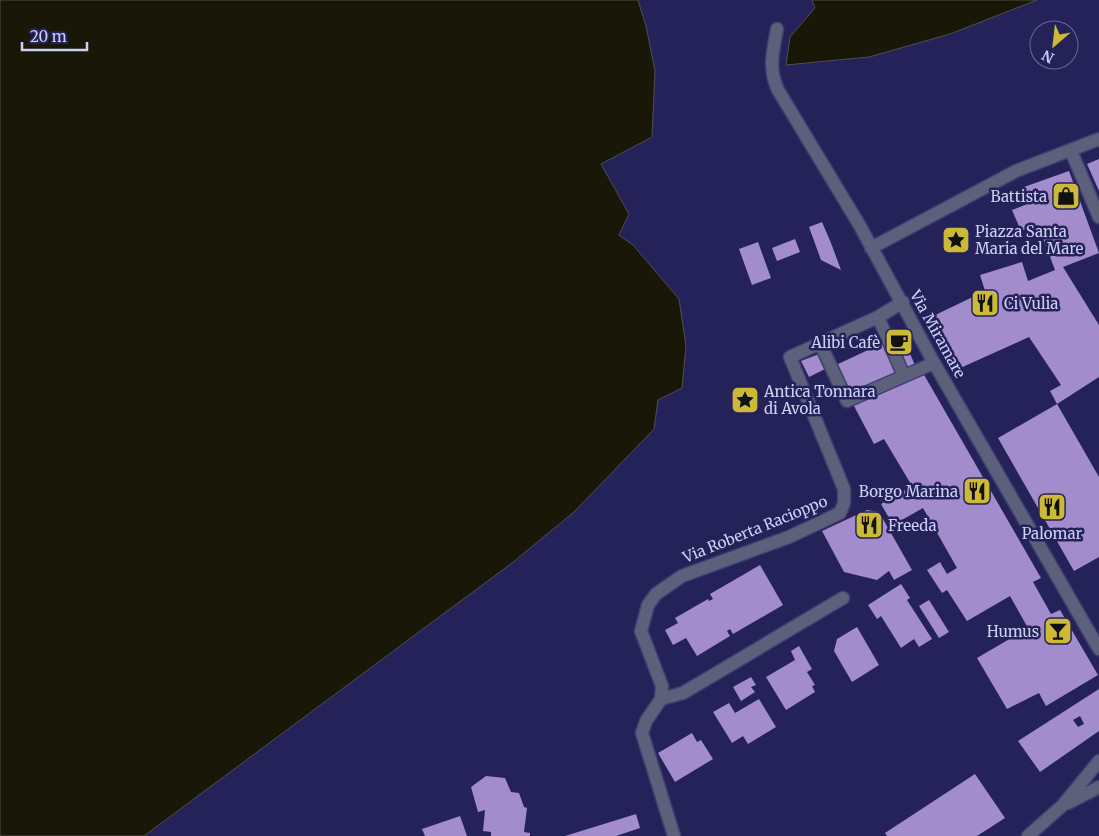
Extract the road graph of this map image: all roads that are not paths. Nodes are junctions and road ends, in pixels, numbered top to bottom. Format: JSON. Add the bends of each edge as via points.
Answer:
{"nodes":[{"id":1,"x":777,"y":29,"type":"dead end"},
{"id":2,"x":1099,"y":139,"type":"edge"},
{"id":3,"x":1070,"y":151,"type":"junction"},
{"id":4,"x":1098,"y":218,"type":"edge"},
{"id":5,"x":871,"y":248,"type":"junction"},
{"id":6,"x":903,"y":302,"type":"junction"},
{"id":7,"x":878,"y":318,"type":"junction"},
{"id":8,"x":820,"y":343,"type":"junction"},
{"id":9,"x":934,"y":363,"type":"junction"},
{"id":10,"x":904,"y":376,"type":"junction"},
{"id":11,"x":844,"y":598,"type":"dead end"},
{"id":12,"x":1099,"y":649,"type":"edge"},
{"id":13,"x":661,"y":699,"type":"junction"},
{"id":14,"x":1099,"y":761,"type":"edge"},
{"id":15,"x":1099,"y":788,"type":"edge"},
{"id":16,"x":1063,"y":805,"type":"junction"},
{"id":17,"x":674,"y":836,"type":"edge"},
{"id":18,"x":1028,"y":836,"type":"edge"}],
"edges":[{"from":1,"to":5,"type":"street","name":"Via Miramare","via":[[771,62],[774,80]]},
{"from":2,"to":3,"type":"street"},
{"from":3,"to":4,"type":"street"},
{"from":3,"to":5,"type":"street","via":[[1016,171]]},
{"from":5,"to":6,"type":"street","name":"Via Miramare"},
{"from":6,"to":7,"type":"street","name":"Via Roberta Racioppo"},
{"from":6,"to":9,"type":"street","name":"Via Miramare"},
{"from":7,"to":8,"type":"street","name":"Via Roberta Racioppo"},
{"from":7,"to":10,"type":"street"},
{"from":8,"to":10,"type":"street","via":[[847,401]]},
{"from":8,"to":13,"type":"street","name":"Via Roberta Racioppo","via":[[790,357],[844,489],[840,513],[789,537],[682,576],[656,594],[648,605],[641,631],[662,686]]},
{"from":9,"to":10,"type":"street"},
{"from":9,"to":12,"type":"street","name":"Via Miramare"},
{"from":11,"to":13,"type":"street","via":[[683,693]]},
{"from":13,"to":17,"type":"street","via":[[642,733]]},
{"from":14,"to":16,"type":"street"},
{"from":15,"to":16,"type":"street"},
{"from":16,"to":18,"type":"street"}]}
